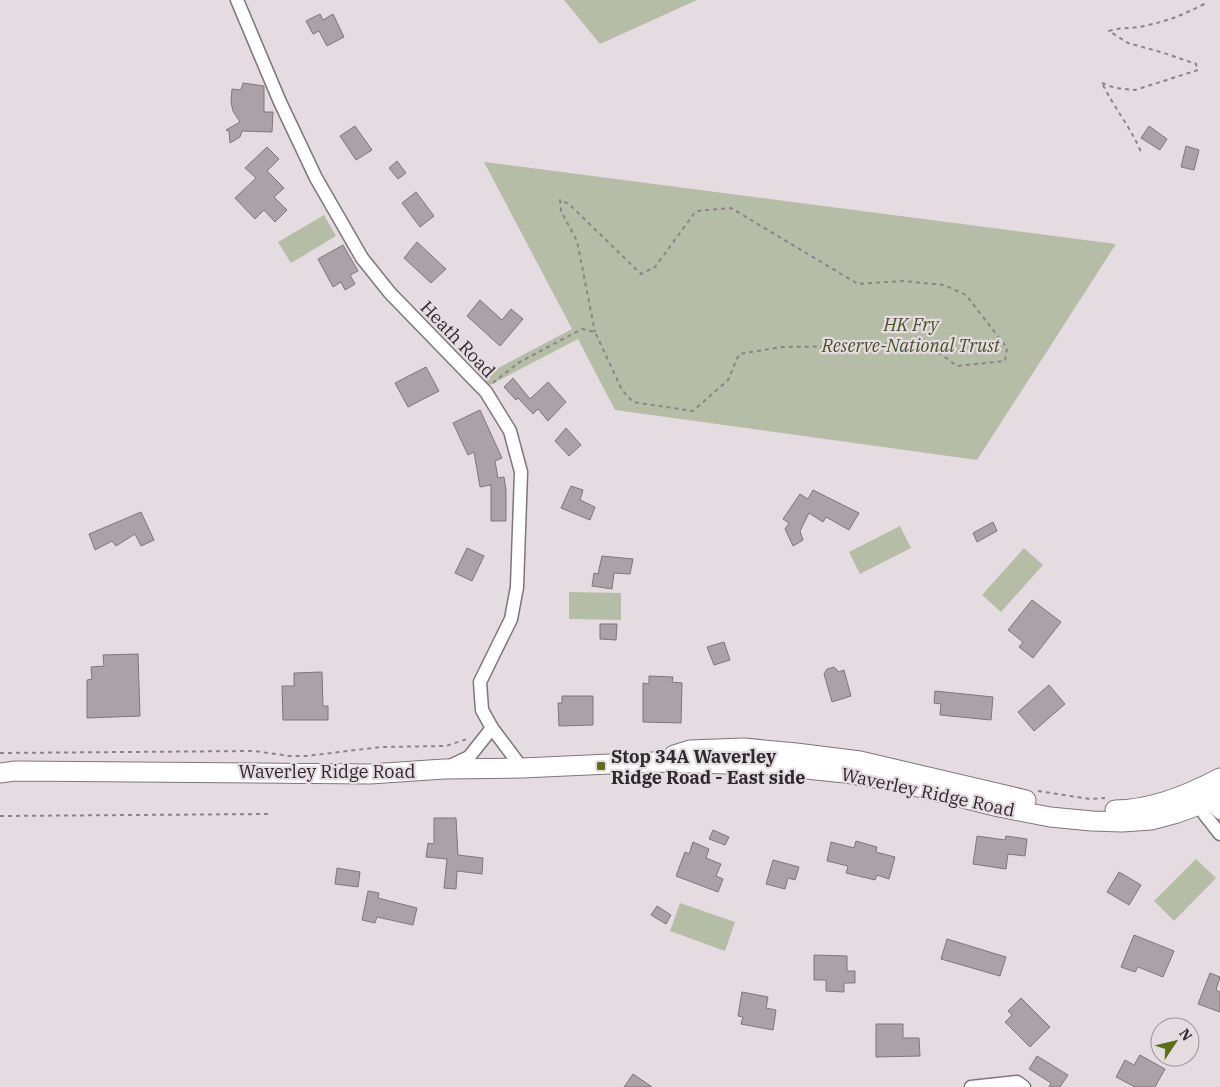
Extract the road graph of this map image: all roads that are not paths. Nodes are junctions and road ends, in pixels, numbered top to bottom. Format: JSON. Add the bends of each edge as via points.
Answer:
{"nodes":[{"id":1,"x":237,"y":0,"type":"edge"},
{"id":2,"x":492,"y":728,"type":"junction"},
{"id":3,"x":522,"y":768,"type":"junction"},
{"id":4,"x":444,"y":769,"type":"junction"},
{"id":5,"x":0,"y":773,"type":"edge"},
{"id":6,"x":1220,"y":778,"type":"edge"},
{"id":7,"x":1206,"y":799,"type":"edge"},
{"id":8,"x":1220,"y":834,"type":"edge"},
{"id":9,"x":971,"y":1087,"type":"edge"},
{"id":10,"x":1024,"y":1087,"type":"edge"}],
"edges":[{"from":1,"to":2,"type":"street","name":"Heath Road","via":[[316,178],[362,258],[390,293],[486,392],[510,431],[521,472],[517,587],[510,619],[480,682],[482,710]]},
{"from":2,"to":3,"type":"street","name":"Heath Road"},
{"from":2,"to":4,"type":"street","via":[[469,757]]},
{"from":3,"to":4,"type":"main road","name":"Waverley Ridge Road"},
{"from":3,"to":7,"type":"main road","name":"Waverley Ridge Road","via":[[654,762],[768,765],[898,782],[999,807],[1092,821],[1151,820]]},
{"from":4,"to":5,"type":"main road","name":"Waverley Ridge Road","via":[[370,774]]},
{"from":6,"to":7,"type":"main road","name":"Waverley Ridge Road"},
{"from":7,"to":8,"type":"street"},
{"from":9,"to":10,"type":"street","via":[[1017,1082]]}]}
